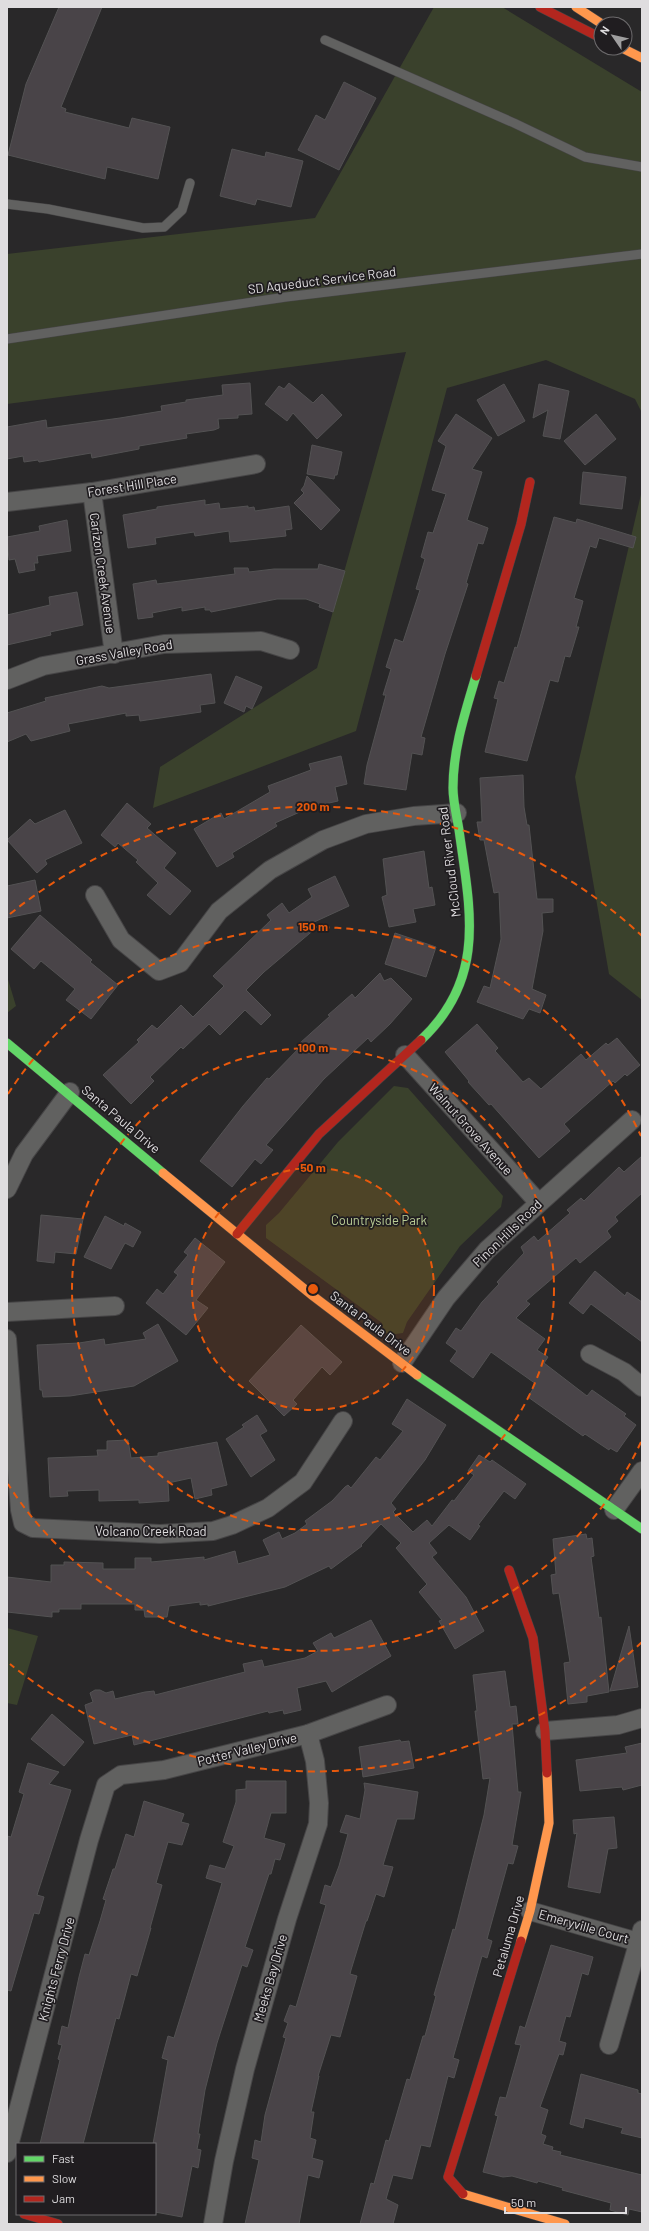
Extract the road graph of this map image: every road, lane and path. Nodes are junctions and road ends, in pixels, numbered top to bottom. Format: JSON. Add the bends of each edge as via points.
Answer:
{"nodes":[{"id":1,"x":540,"y":7,"type":"edge"},
{"id":2,"x":576,"y":7,"type":"edge"},
{"id":3,"x":593,"y":18,"type":"edge"},
{"id":4,"x":593,"y":34,"type":"edge"},
{"id":5,"x":325,"y":40,"type":"dead end"},
{"id":6,"x":633,"y":44,"type":"edge"},
{"id":7,"x":642,"y":50,"type":"edge"},
{"id":8,"x":633,"y":54,"type":"edge"},
{"id":9,"x":642,"y":58,"type":"edge"},
{"id":10,"x":642,"y":167,"type":"edge"},
{"id":11,"x":190,"y":183,"type":"dead end"},
{"id":12,"x":7,"y":204,"type":"edge"},
{"id":13,"x":642,"y":254,"type":"edge"},
{"id":14,"x":7,"y":339,"type":"edge"},
{"id":15,"x":256,"y":464,"type":"dead end"},
{"id":16,"x":530,"y":482,"type":"dead end"},
{"id":17,"x":92,"y":492,"type":"junction"},
{"id":18,"x":7,"y":502,"type":"edge"},
{"id":19,"x":290,"y":650,"type":"dead end"},
{"id":20,"x":114,"y":654,"type":"junction"},
{"id":21,"x":7,"y":680,"type":"edge"},
{"id":22,"x":457,"y":813,"type":"junction"},
{"id":23,"x":95,"y":895,"type":"dead end"},
{"id":24,"x":7,"y":1042,"type":"edge"},
{"id":25,"x":405,"y":1055,"type":"junction"},
{"id":26,"x":70,"y":1092,"type":"junction"},
{"id":27,"x":632,"y":1120,"type":"dead end"},
{"id":28,"x":7,"y":1189,"type":"edge"},
{"id":29,"x":538,"y":1202,"type":"junction"},
{"id":30,"x":237,"y":1234,"type":"junction"},
{"id":31,"x":114,"y":1306,"type":"dead end"},
{"id":32,"x":7,"y":1312,"type":"edge"},
{"id":33,"x":7,"y":1339,"type":"edge"},
{"id":34,"x":590,"y":1354,"type":"dead end"},
{"id":35,"x":402,"y":1363,"type":"junction"},
{"id":36,"x":642,"y":1387,"type":"edge"},
{"id":37,"x":343,"y":1421,"type":"dead end"},
{"id":38,"x":642,"y":1471,"type":"edge"},
{"id":39,"x":614,"y":1510,"type":"junction"},
{"id":40,"x":642,"y":1529,"type":"edge"},
{"id":41,"x":509,"y":1570,"type":"dead end"},
{"id":42,"x":387,"y":1705,"type":"dead end"},
{"id":43,"x":642,"y":1718,"type":"edge"},
{"id":44,"x":545,"y":1731,"type":"junction"},
{"id":45,"x":308,"y":1734,"type":"junction"},
{"id":46,"x":106,"y":1785,"type":"joint"},
{"id":47,"x":530,"y":1910,"type":"junction"},
{"id":48,"x":640,"y":1936,"type":"edge"},
{"id":49,"x":609,"y":2045,"type":"dead end"},
{"id":50,"x":7,"y":2153,"type":"edge"},
{"id":51,"x":27,"y":2215,"type":"edge"},
{"id":52,"x":58,"y":2224,"type":"edge"},
{"id":53,"x":214,"y":2224,"type":"edge"},
{"id":54,"x":565,"y":2224,"type":"edge"}],
"edges":[{"from":1,"to":4,"type":"main road"},
{"from":2,"to":3,"type":"main road"},
{"from":5,"to":10,"type":"lane","via":[[514,122],[585,157]]},
{"from":6,"to":7,"type":"main road"},
{"from":8,"to":9,"type":"main road"},
{"from":11,"to":12,"type":"lane","via":[[182,210],[164,227],[143,228],[48,209]]},
{"from":13,"to":14,"type":"lane","name":"SD Aqueduct Service Road","via":[[286,297]]},
{"from":15,"to":17,"type":"street","name":"Forest Hill Place"},
{"from":16,"to":22,"type":"main road","name":"McCloud River Road","via":[[520,530],[456,745],[453,789]]},
{"from":17,"to":18,"type":"street","name":"Forest Hill Place"},
{"from":17,"to":20,"type":"street","name":"Carizon Creek Avenue"},
{"from":19,"to":20,"type":"street","name":"Grass Valley Road","via":[[262,642],[190,642],[164,644]]},
{"from":20,"to":21,"type":"street","name":"Grass Valley Road","via":[[43,666]]},
{"from":22,"to":23,"type":"street","via":[[414,816],[366,824],[323,840],[270,870],[219,910],[180,963],[159,971],[121,940]]},
{"from":22,"to":25,"type":"main road","name":"McCloud River Road","via":[[470,910],[469,953],[464,975],[444,1014]]},
{"from":24,"to":26,"type":"main road","name":"Santa Paula Drive"},
{"from":25,"to":29,"type":"street","name":"Walnut Grove Avenue"},
{"from":25,"to":30,"type":"main road","name":"McCloud River Road","via":[[319,1134]]},
{"from":26,"to":28,"type":"street","via":[[24,1154]]},
{"from":26,"to":30,"type":"main road","name":"Santa Paula Drive"},
{"from":27,"to":29,"type":"street","name":"Pinon Hills Road"},
{"from":29,"to":35,"type":"street","name":"Pinon Hills Road","via":[[487,1250],[446,1298]]},
{"from":30,"to":35,"type":"main road","name":"Santa Paula Drive","via":[[358,1332]]},
{"from":31,"to":32,"type":"street"},
{"from":33,"to":37,"type":"street","name":"Volcano Creek Road","via":[[20,1510],[23,1523],[33,1528],[160,1534],[213,1531],[268,1508],[302,1482]]},
{"from":34,"to":36,"type":"street","via":[[624,1372]]},
{"from":35,"to":39,"type":"main road","name":"Santa Paula Drive"},
{"from":38,"to":39,"type":"street"},
{"from":39,"to":40,"type":"main road","name":"Santa Paula Drive"},
{"from":41,"to":44,"type":"main road","name":"Petaluma Drive","via":[[533,1638]]},
{"from":42,"to":45,"type":"street","name":"Potter Valley Drive"},
{"from":43,"to":44,"type":"street","via":[[618,1725]]},
{"from":44,"to":47,"type":"main road","name":"Petaluma Drive","via":[[549,1823]]},
{"from":45,"to":46,"type":"street","name":"Potter Valley Drive","via":[[164,1770],[122,1775]]},
{"from":45,"to":53,"type":"street","name":"Meeks Bay Drive","via":[[315,1761],[318,1824],[286,1919],[245,2069],[224,2161]]},
{"from":46,"to":50,"type":"street","name":"Knights Ferry Drive"},
{"from":47,"to":48,"type":"street","name":"Emeryville Court"},
{"from":47,"to":54,"type":"main road","name":"Petaluma Drive","via":[[448,2177],[464,2196]]},
{"from":48,"to":49,"type":"street","name":"Emeryville Court"},
{"from":51,"to":52,"type":"main road"}]}
